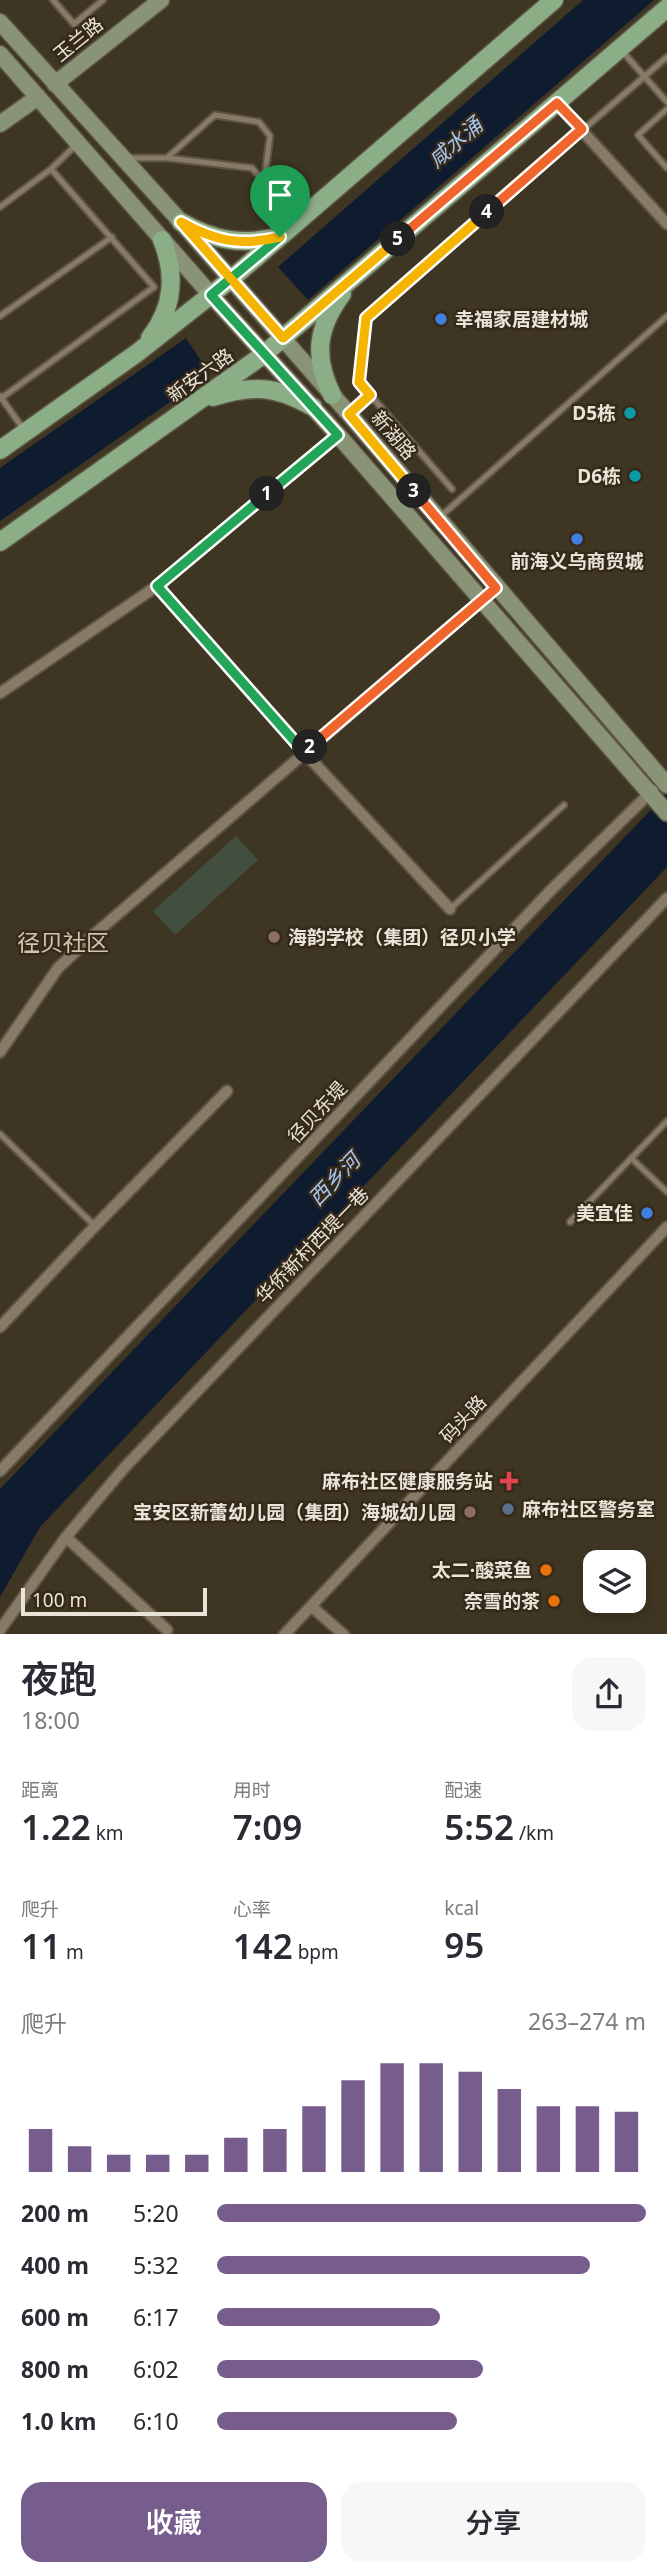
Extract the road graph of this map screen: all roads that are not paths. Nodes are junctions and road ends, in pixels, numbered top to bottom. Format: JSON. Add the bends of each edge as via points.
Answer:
{"nodes":[{"id":1,"x":53,"y":0,"type":"edge"},
{"id":2,"x":103,"y":0,"type":"edge"},
{"id":3,"x":161,"y":0,"type":"edge"},
{"id":4,"x":550,"y":1,"type":"edge"},
{"id":5,"x":667,"y":8,"type":"edge"},
{"id":6,"x":0,"y":22,"type":"edge"},
{"id":7,"x":620,"y":49,"type":"junction"},
{"id":8,"x":0,"y":54,"type":"edge"},
{"id":9,"x":667,"y":57,"type":"edge"},
{"id":10,"x":644,"y":76,"type":"junction"},
{"id":11,"x":55,"y":84,"type":"junction"},
{"id":12,"x":38,"y":97,"type":"junction"},
{"id":13,"x":667,"y":102,"type":"edge"},
{"id":14,"x":557,"y":103,"type":"junction"},
{"id":15,"x":667,"y":109,"type":"edge"},
{"id":16,"x":0,"y":124,"type":"edge"},
{"id":17,"x":582,"y":129,"type":"junction"},
{"id":18,"x":78,"y":143,"type":"junction"},
{"id":19,"x":123,"y":158,"type":"junction"},
{"id":20,"x":168,"y":158,"type":"junction"},
{"id":21,"x":667,"y":167,"type":"edge"},
{"id":22,"x":51,"y":169,"type":"junction"},
{"id":23,"x":264,"y":182,"type":"junction"},
{"id":24,"x":0,"y":207,"type":"edge"},
{"id":25,"x":181,"y":222,"type":"junction"},
{"id":26,"x":298,"y":222,"type":"junction"},
{"id":27,"x":667,"y":224,"type":"edge"},
{"id":28,"x":112,"y":237,"type":"junction"},
{"id":29,"x":280,"y":237,"type":"junction"},
{"id":30,"x":162,"y":240,"type":"junction"},
{"id":31,"x":354,"y":276,"type":"junction"},
{"id":32,"x":231,"y":279,"type":"junction"},
{"id":33,"x":211,"y":295,"type":"junction"},
{"id":34,"x":0,"y":316,"type":"edge"},
{"id":35,"x":667,"y":316,"type":"edge"},
{"id":36,"x":283,"y":338,"type":"junction"},
{"id":37,"x":137,"y":353,"type":"junction"},
{"id":38,"x":263,"y":355,"type":"junction"},
{"id":39,"x":332,"y":395,"type":"junction"},
{"id":40,"x":370,"y":395,"type":"junction"},
{"id":41,"x":0,"y":397,"type":"edge"},
{"id":42,"x":200,"y":402,"type":"junction"},
{"id":43,"x":313,"y":407,"type":"junction"},
{"id":44,"x":349,"y":414,"type":"junction"},
{"id":45,"x":26,"y":432,"type":"junction"},
{"id":46,"x":338,"y":435,"type":"junction"},
{"id":47,"x":0,"y":450,"type":"edge"},
{"id":48,"x":452,"y":489,"type":"dead end"},
{"id":49,"x":437,"y":519,"type":"junction"},
{"id":50,"x":0,"y":542,"type":"edge"},
{"id":51,"x":157,"y":586,"type":"junction"},
{"id":52,"x":496,"y":588,"type":"junction"},
{"id":53,"x":482,"y":601,"type":"junction"},
{"id":54,"x":0,"y":694,"type":"edge"},
{"id":55,"x":304,"y":752,"type":"junction"},
{"id":56,"x":666,"y":782,"type":"edge"},
{"id":57,"x":652,"y":796,"type":"junction"},
{"id":58,"x":564,"y":805,"type":"dead end"},
{"id":59,"x":667,"y":813,"type":"edge"},
{"id":60,"x":667,"y":898,"type":"edge"},
{"id":61,"x":450,"y":909,"type":"joint"},
{"id":62,"x":0,"y":1052,"type":"edge"},
{"id":63,"x":227,"y":1091,"type":"dead end"},
{"id":64,"x":667,"y":1121,"type":"edge"},
{"id":65,"x":0,"y":1134,"type":"edge"},
{"id":66,"x":631,"y":1158,"type":"junction"},
{"id":67,"x":667,"y":1192,"type":"edge"},
{"id":68,"x":570,"y":1222,"type":"dead end"},
{"id":69,"x":95,"y":1226,"type":"junction"},
{"id":70,"x":667,"y":1227,"type":"edge"},
{"id":71,"x":0,"y":1328,"type":"edge"},
{"id":72,"x":0,"y":1471,"type":"edge"},
{"id":73,"x":66,"y":1537,"type":"junction"},
{"id":74,"x":311,"y":1606,"type":"junction"},
{"id":75,"x":0,"y":1630,"type":"edge"},
{"id":76,"x":166,"y":1630,"type":"dead end"},
{"id":77,"x":284,"y":1634,"type":"edge"},
{"id":78,"x":344,"y":1634,"type":"edge"}],
"edges":[{"from":1,"to":2,"type":"lane","via":[[74,24]]},
{"from":3,"to":11,"type":"main road","name":"玉兰路"},
{"from":4,"to":26,"type":"main road"},
{"from":5,"to":7,"type":"main road","name":"新安六路"},
{"from":6,"to":11,"type":"main road","name":"新湖路"},
{"from":7,"to":10,"type":"lane"},
{"from":7,"to":14,"type":"main road","name":"新安六路"},
{"from":8,"to":12,"type":"main road"},
{"from":9,"to":10,"type":"lane"},
{"from":10,"to":13,"type":"lane"},
{"from":10,"to":17,"type":"lane"},
{"from":11,"to":19,"type":"main road","name":"新湖路"},
{"from":12,"to":16,"type":"main road"},
{"from":12,"to":18,"type":"main road"},
{"from":14,"to":17,"type":"street"},
{"from":14,"to":31,"type":"main road","name":"新安六路"},
{"from":15,"to":21,"type":"lane","via":[[638,135]]},
{"from":17,"to":27,"type":"street"},
{"from":17,"to":40,"type":"lane","via":[[366,318],[359,382]]},
{"from":18,"to":22,"type":"lane"},
{"from":18,"to":30,"type":"main road"},
{"from":19,"to":20,"type":"lane"},
{"from":19,"to":25,"type":"main road","name":"新湖路"},
{"from":20,"to":23,"type":"lane","via":[[252,168]]},
{"from":20,"to":23,"type":"lane","via":[[215,116],[259,122],[270,136]]},
{"from":22,"to":24,"type":"lane"},
{"from":22,"to":28,"type":"lane"},
{"from":23,"to":26,"type":"lane"},
{"from":25,"to":29,"type":"main road","via":[[229,241]]},
{"from":25,"to":32,"type":"main road","name":"新湖路"},
{"from":26,"to":29,"type":"main road"},
{"from":28,"to":34,"type":"lane"},
{"from":28,"to":41,"type":"lane","via":[[154,287]]},
{"from":29,"to":32,"type":"main road"},
{"from":30,"to":33,"type":"main road"},
{"from":30,"to":37,"type":"main road","via":[[172,269],[171,293],[163,317]]},
{"from":31,"to":36,"type":"main road","name":"新安六路"},
{"from":31,"to":39,"type":"main road","via":[[321,332],[321,368]]},
{"from":32,"to":33,"type":"main road"},
{"from":32,"to":36,"type":"main road","name":"新湖路"},
{"from":33,"to":37,"type":"main road"},
{"from":33,"to":38,"type":"main road"},
{"from":35,"to":49,"type":"lane"},
{"from":36,"to":38,"type":"main road","name":"新安六路"},
{"from":36,"to":39,"type":"main road","name":"新湖路"},
{"from":37,"to":45,"type":"main road"},
{"from":38,"to":42,"type":"main road","name":"新安六路"},
{"from":38,"to":43,"type":"main road"},
{"from":39,"to":44,"type":"main road","name":"新湖路"},
{"from":40,"to":44,"type":"lane"},
{"from":40,"to":48,"type":"lane"},
{"from":41,"to":45,"type":"lane"},
{"from":42,"to":43,"type":"main road","via":[[262,388],[284,392]]},
{"from":42,"to":50,"type":"main road","name":"新安六路"},
{"from":43,"to":46,"type":"main road"},
{"from":44,"to":49,"type":"main road","name":"新湖路"},
{"from":45,"to":47,"type":"main road"},
{"from":46,"to":51,"type":"street"},
{"from":46,"to":53,"type":"main road"},
{"from":49,"to":52,"type":"main road","name":"新湖路"},
{"from":51,"to":54,"type":"street"},
{"from":51,"to":55,"type":"street"},
{"from":52,"to":53,"type":"street"},
{"from":52,"to":56,"type":"main road","name":"新湖路"},
{"from":53,"to":55,"type":"street"},
{"from":53,"to":57,"type":"main road"},
{"from":55,"to":61,"type":"street"},
{"from":55,"to":62,"type":"street","via":[[58,968]]},
{"from":56,"to":57,"type":"street","name":"径贝东堤"},
{"from":57,"to":59,"type":"main road"},
{"from":57,"to":72,"type":"street","name":"径贝东堤","via":[[552,889]]},
{"from":58,"to":61,"type":"lane"},
{"from":60,"to":73,"type":"street","name":"华侨新村西堤一巷","via":[[125,1467]]},
{"from":63,"to":69,"type":"street"},
{"from":64,"to":66,"type":"lane"},
{"from":65,"to":69,"type":"lane"},
{"from":66,"to":67,"type":"lane"},
{"from":66,"to":68,"type":"lane"},
{"from":69,"to":71,"type":"street"},
{"from":70,"to":74,"type":"street","name":"码头路"},
{"from":73,"to":75,"type":"street","name":"华侨新村西堤一巷"},
{"from":73,"to":76,"type":"street"},
{"from":74,"to":77,"type":"street","name":"码头路"},
{"from":74,"to":78,"type":"street"}]}
